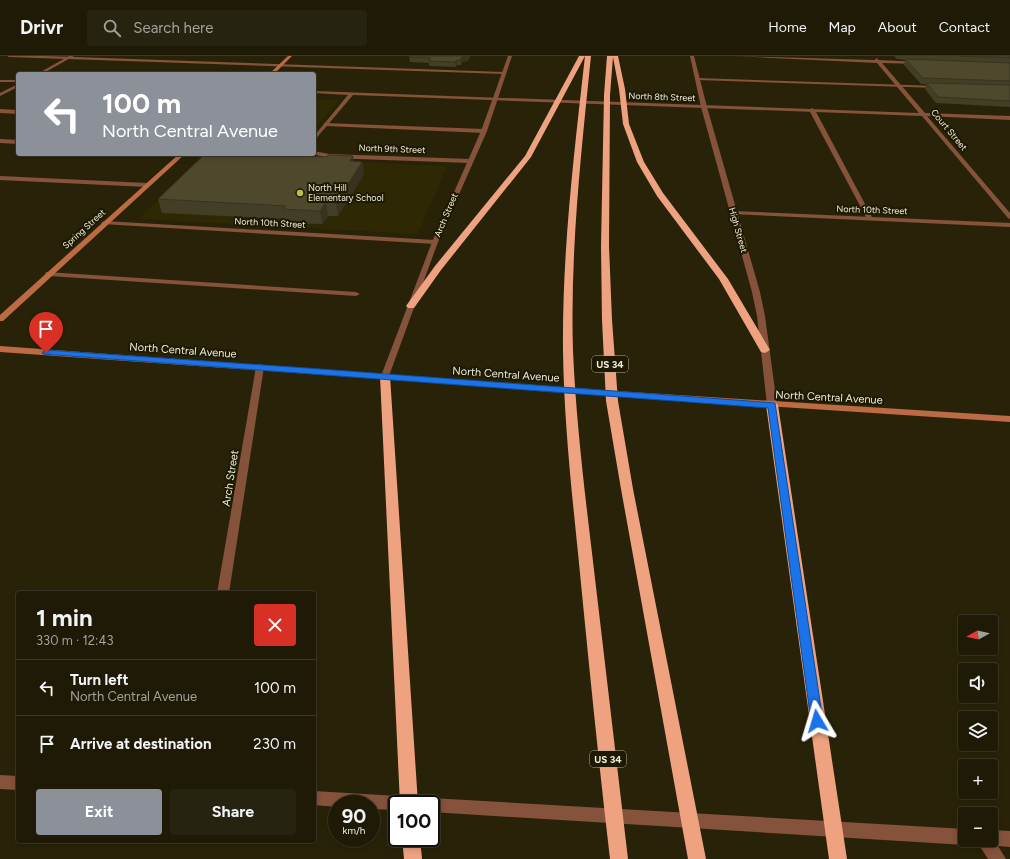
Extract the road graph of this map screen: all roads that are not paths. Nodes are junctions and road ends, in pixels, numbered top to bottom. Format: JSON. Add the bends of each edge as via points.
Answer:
{"nodes":[{"id":1,"x":9,"y":56,"type":"edge"},
{"id":2,"x":290,"y":56,"type":"edge"},
{"id":3,"x":510,"y":56,"type":"edge"},
{"id":4,"x":582,"y":56,"type":"edge"},
{"id":5,"x":588,"y":56,"type":"edge"},
{"id":6,"x":610,"y":56,"type":"edge"},
{"id":7,"x":615,"y":56,"type":"edge"},
{"id":8,"x":692,"y":56,"type":"edge"},
{"id":9,"x":733,"y":56,"type":"edge"},
{"id":10,"x":873,"y":56,"type":"edge"},
{"id":11,"x":70,"y":57,"type":"edge"},
{"id":12,"x":878,"y":61,"type":"junction"},
{"id":13,"x":924,"y":63,"type":"edge"},
{"id":14,"x":280,"y":65,"type":"junction"},
{"id":15,"x":43,"y":72,"type":"edge"},
{"id":16,"x":273,"y":72,"type":"edge"},
{"id":17,"x":504,"y":73,"type":"junction"},
{"id":18,"x":698,"y":79,"type":"junction"},
{"id":19,"x":0,"y":81,"type":"edge"},
{"id":20,"x":16,"y":81,"type":"edge"},
{"id":21,"x":16,"y":86,"type":"edge"},
{"id":22,"x":899,"y":86,"type":"junction"},
{"id":23,"x":947,"y":87,"type":"edge"},
{"id":24,"x":316,"y":92,"type":"edge"},
{"id":25,"x":352,"y":94,"type":"junction"},
{"id":26,"x":0,"y":95,"type":"edge"},
{"id":27,"x":495,"y":99,"type":"junction"},
{"id":28,"x":704,"y":107,"type":"junction"},
{"id":29,"x":812,"y":110,"type":"junction"},
{"id":30,"x":0,"y":111,"type":"edge"},
{"id":31,"x":16,"y":112,"type":"edge"},
{"id":32,"x":923,"y":115,"type":"junction"},
{"id":33,"x":1010,"y":118,"type":"edge"},
{"id":34,"x":326,"y":124,"type":"junction"},
{"id":35,"x":484,"y":131,"type":"junction"},
{"id":36,"x":316,"y":136,"type":"edge"},
{"id":37,"x":0,"y":141,"type":"edge"},
{"id":38,"x":16,"y":142,"type":"edge"},
{"id":39,"x":316,"y":153,"type":"edge"},
{"id":40,"x":180,"y":156,"type":"edge"},
{"id":41,"x":470,"y":161,"type":"junction"},
{"id":42,"x":1,"y":179,"type":"edge"},
{"id":43,"x":148,"y":185,"type":"junction"},
{"id":44,"x":733,"y":213,"type":"junction"},
{"id":45,"x":1010,"y":216,"type":"edge"},
{"id":46,"x":870,"y":218,"type":"junction"},
{"id":47,"x":104,"y":223,"type":"junction"},
{"id":48,"x":1010,"y":225,"type":"edge"},
{"id":49,"x":435,"y":242,"type":"junction"},
{"id":50,"x":50,"y":274,"type":"junction"},
{"id":51,"x":356,"y":294,"type":"dead end"},
{"id":52,"x":410,"y":306,"type":"junction"},
{"id":53,"x":0,"y":319,"type":"edge"},
{"id":54,"x":0,"y":350,"type":"edge"},
{"id":55,"x":765,"y":350,"type":"junction"},
{"id":56,"x":260,"y":367,"type":"junction"},
{"id":57,"x":385,"y":376,"type":"junction"},
{"id":58,"x":772,"y":405,"type":"junction"},
{"id":59,"x":1010,"y":419,"type":"edge"},
{"id":60,"x":223,"y":591,"type":"edge"},
{"id":61,"x":0,"y":782,"type":"edge"},
{"id":62,"x":16,"y":783,"type":"edge"},
{"id":63,"x":408,"y":795,"type":"edge"},
{"id":64,"x":316,"y":798,"type":"edge"},
{"id":65,"x":388,"y":802,"type":"edge"},
{"id":66,"x":440,"y":806,"type":"edge"},
{"id":67,"x":958,"y":836,"type":"edge"},
{"id":68,"x":998,"y":838,"type":"edge"},
{"id":69,"x":1010,"y":839,"type":"edge"},
{"id":70,"x":412,"y":847,"type":"edge"},
{"id":71,"x":989,"y":847,"type":"edge"},
{"id":72,"x":413,"y":859,"type":"edge"},
{"id":73,"x":620,"y":859,"type":"edge"},
{"id":74,"x":697,"y":859,"type":"edge"},
{"id":75,"x":838,"y":859,"type":"edge"},
{"id":76,"x":998,"y":859,"type":"edge"}],
"edges":[{"from":1,"to":11,"type":"street"},
{"from":2,"to":14,"type":"main road"},
{"from":3,"to":17,"type":"street","name":"Arch Street"},
{"from":4,"to":52,"type":"highway","via":[[528,157]]},
{"from":5,"to":73,"type":"highway","number":"US 34","via":[[572,223],[568,323],[572,434]]},
{"from":6,"to":74,"type":"highway","number":"US 34","via":[[605,246],[612,401]]},
{"from":7,"to":55,"type":"highway","via":[[622,89],[625,124],[633,147],[647,174],[716,268]]},
{"from":8,"to":18,"type":"street","name":"High Street"},
{"from":9,"to":12,"type":"street"},
{"from":10,"to":12,"type":"street","name":"Court Street"},
{"from":11,"to":14,"type":"street"},
{"from":11,"to":15,"type":"street"},
{"from":12,"to":13,"type":"street"},
{"from":12,"to":22,"type":"street","name":"Court Street"},
{"from":14,"to":16,"type":"main road"},
{"from":14,"to":17,"type":"street"},
{"from":17,"to":27,"type":"street","name":"Arch Street"},
{"from":18,"to":22,"type":"street"},
{"from":18,"to":28,"type":"street","name":"High Street"},
{"from":19,"to":20,"type":"street"},
{"from":21,"to":26,"type":"street"},
{"from":22,"to":23,"type":"street"},
{"from":22,"to":32,"type":"street","name":"Court Street"},
{"from":24,"to":25,"type":"street","name":"North 8th Street"},
{"from":25,"to":27,"type":"street","name":"North 8th Street"},
{"from":25,"to":34,"type":"street"},
{"from":27,"to":28,"type":"street","name":"North 8th Street"},
{"from":27,"to":35,"type":"street","name":"Arch Street"},
{"from":28,"to":29,"type":"street","name":"North 8th Street"},
{"from":28,"to":44,"type":"street","name":"High Street"},
{"from":29,"to":32,"type":"street","name":"North 8th Street"},
{"from":29,"to":46,"type":"street"},
{"from":30,"to":31,"type":"street"},
{"from":32,"to":33,"type":"street","name":"North 8th Street"},
{"from":32,"to":45,"type":"street","name":"Court Street"},
{"from":34,"to":35,"type":"street"},
{"from":34,"to":36,"type":"street"},
{"from":35,"to":41,"type":"street","name":"Arch Street"},
{"from":37,"to":38,"type":"street"},
{"from":39,"to":41,"type":"street","name":"North 9th Street"},
{"from":40,"to":43,"type":"main road","name":"Spring Street"},
{"from":41,"to":49,"type":"street","name":"Arch Street"},
{"from":42,"to":43,"type":"street"},
{"from":43,"to":47,"type":"main road","name":"Spring Street"},
{"from":44,"to":46,"type":"street","name":"North 10th Street"},
{"from":44,"to":55,"type":"street","name":"High Street","via":[[756,292]]},
{"from":46,"to":48,"type":"street","name":"North 10th Street"},
{"from":47,"to":49,"type":"street","name":"North 10th Street"},
{"from":47,"to":50,"type":"main road","name":"Spring Street"},
{"from":49,"to":52,"type":"street","name":"Arch Street"},
{"from":50,"to":51,"type":"street"},
{"from":50,"to":53,"type":"main road","name":"Spring Street"},
{"from":52,"to":57,"type":"street","name":"Arch Street"},
{"from":54,"to":56,"type":"main road","name":"North Central Avenue"},
{"from":55,"to":58,"type":"street","name":"High Street"},
{"from":56,"to":57,"type":"main road","name":"North Central Avenue"},
{"from":56,"to":60,"type":"street","name":"Arch Street"},
{"from":57,"to":58,"type":"main road","name":"North Central Avenue"},
{"from":57,"to":63,"type":"highway"},
{"from":58,"to":59,"type":"main road","name":"North Central Avenue"},
{"from":58,"to":75,"type":"highway"},
{"from":61,"to":62,"type":"street"},
{"from":64,"to":65,"type":"street"},
{"from":66,"to":67,"type":"street"},
{"from":68,"to":69,"type":"street"},
{"from":70,"to":72,"type":"highway"},
{"from":71,"to":76,"type":"street"}]}
